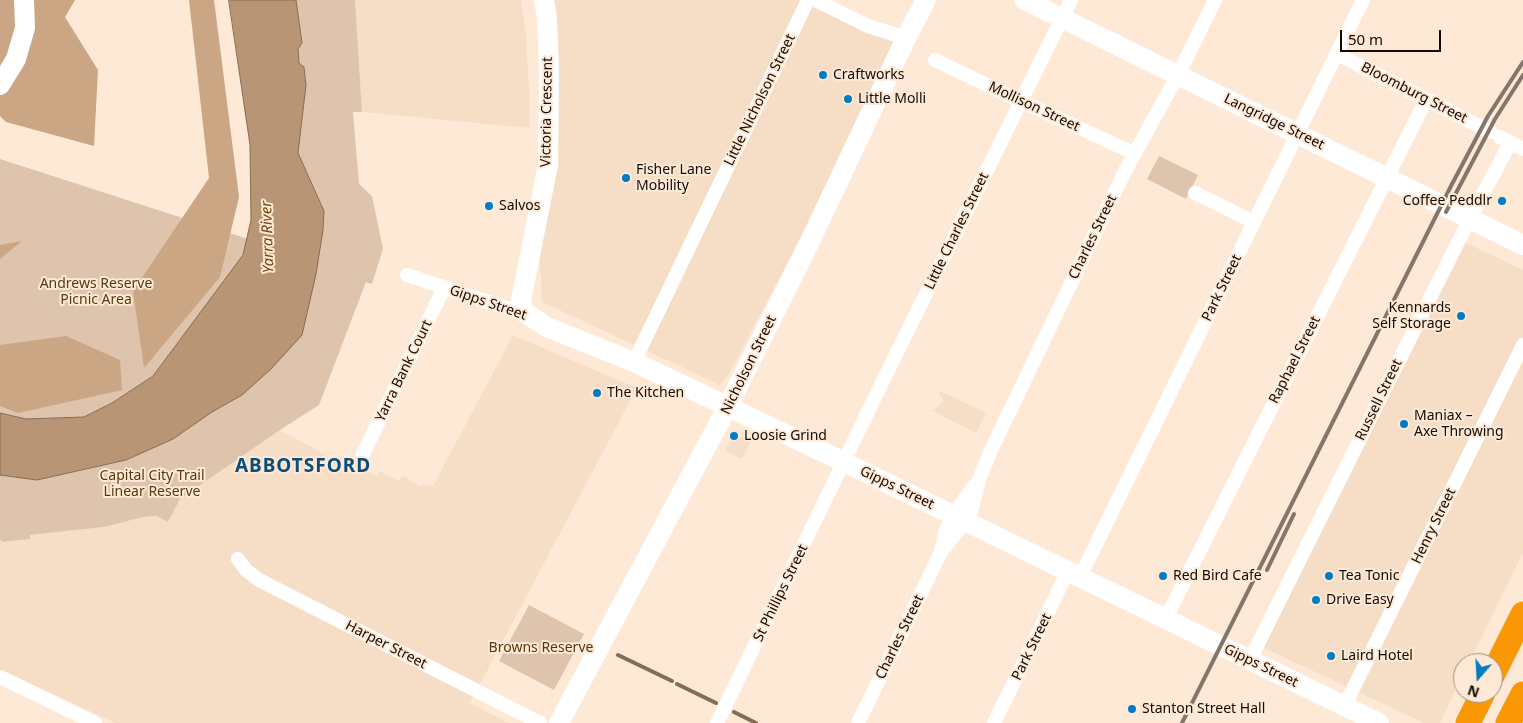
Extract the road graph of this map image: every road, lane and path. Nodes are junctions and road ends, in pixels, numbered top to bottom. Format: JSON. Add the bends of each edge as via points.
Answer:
{"nodes":[{"id":1,"x":24,"y":0,"type":"edge"},
{"id":2,"x":544,"y":0,"type":"edge"},
{"id":3,"x":808,"y":0,"type":"edge"},
{"id":4,"x":815,"y":0,"type":"edge"},
{"id":5,"x":926,"y":0,"type":"edge"},
{"id":6,"x":1026,"y":0,"type":"edge"},
{"id":7,"x":1071,"y":0,"type":"edge"},
{"id":8,"x":1215,"y":0,"type":"edge"},
{"id":9,"x":1364,"y":0,"type":"edge"},
{"id":10,"x":1062,"y":18,"type":"junction"},
{"id":11,"x":906,"y":38,"type":"junction"},
{"id":12,"x":1337,"y":54,"type":"junction"},
{"id":13,"x":936,"y":60,"type":"dead end"},
{"id":14,"x":1178,"y":75,"type":"junction"},
{"id":15,"x":0,"y":85,"type":"edge"},
{"id":16,"x":1426,"y":100,"type":"junction"},
{"id":17,"x":1020,"y":102,"type":"junction"},
{"id":18,"x":1298,"y":134,"type":"junction"},
{"id":19,"x":1506,"y":141,"type":"edge"},
{"id":20,"x":1134,"y":153,"type":"junction"},
{"id":21,"x":1386,"y":178,"type":"junction"},
{"id":22,"x":1195,"y":193,"type":"dead end"},
{"id":23,"x":1471,"y":219,"type":"junction"},
{"id":24,"x":1254,"y":222,"type":"junction"},
{"id":25,"x":1523,"y":245,"type":"edge"},
{"id":26,"x":407,"y":275,"type":"dead end"},
{"id":27,"x":444,"y":288,"type":"junction"},
{"id":28,"x":524,"y":312,"type":"junction"},
{"id":29,"x":1523,"y":345,"type":"edge"},
{"id":30,"x":634,"y":362,"type":"junction"},
{"id":31,"x":728,"y":406,"type":"junction"},
{"id":32,"x":363,"y":454,"type":"dead end"},
{"id":33,"x":844,"y":462,"type":"junction"},
{"id":34,"x":960,"y":518,"type":"junction"},
{"id":35,"x":238,"y":559,"type":"dead end"},
{"id":36,"x":1074,"y":574,"type":"junction"},
{"id":37,"x":1523,"y":614,"type":"edge"},
{"id":38,"x":1165,"y":620,"type":"junction"},
{"id":39,"x":1503,"y":654,"type":"edge"},
{"id":40,"x":1250,"y":660,"type":"junction"},
{"id":41,"x":0,"y":677,"type":"edge"},
{"id":42,"x":1523,"y":694,"type":"edge"},
{"id":43,"x":1478,"y":703,"type":"edge"},
{"id":44,"x":1344,"y":707,"type":"junction"},
{"id":45,"x":95,"y":723,"type":"edge"},
{"id":46,"x":540,"y":723,"type":"edge"},
{"id":47,"x":559,"y":723,"type":"edge"},
{"id":48,"x":717,"y":723,"type":"edge"},
{"id":49,"x":858,"y":723,"type":"edge"},
{"id":50,"x":994,"y":723,"type":"edge"},
{"id":51,"x":1379,"y":723,"type":"edge"},
{"id":52,"x":1468,"y":723,"type":"edge"},
{"id":53,"x":1508,"y":723,"type":"edge"}],
"edges":[{"from":1,"to":15,"type":"street","via":[[25,28],[16,59]]},
{"from":2,"to":28,"type":"street","name":"Victoria Crescent","via":[[549,72],[548,165],[521,300]]},
{"from":3,"to":30,"type":"street","name":"Little Nicholson Street"},
{"from":4,"to":11,"type":"street","via":[[868,26]]},
{"from":5,"to":11,"type":"street","name":"Nicholson Street"},
{"from":6,"to":10,"type":"street","name":"Langridge Street"},
{"from":7,"to":10,"type":"street","name":"Little Charles Street"},
{"from":8,"to":14,"type":"street","name":"Charles Street"},
{"from":9,"to":12,"type":"street","name":"Park Street"},
{"from":10,"to":14,"type":"street","name":"Langridge Street"},
{"from":10,"to":17,"type":"street","name":"Little Charles Street"},
{"from":11,"to":31,"type":"street","name":"Nicholson Street"},
{"from":12,"to":16,"type":"street","name":"Bloomburg Street"},
{"from":12,"to":18,"type":"street","name":"Park Street"},
{"from":13,"to":17,"type":"street","name":"Mollison Street"},
{"from":14,"to":18,"type":"street","name":"Langridge Street"},
{"from":14,"to":20,"type":"street","name":"Charles Street"},
{"from":16,"to":19,"type":"street","name":"Bloomburg Street"},
{"from":16,"to":21,"type":"street","name":"Raphael Street"},
{"from":17,"to":20,"type":"street","name":"Mollison Street"},
{"from":17,"to":33,"type":"street","name":"Little Charles Street"},
{"from":18,"to":21,"type":"street","name":"Langridge Street"},
{"from":18,"to":24,"type":"street","name":"Park Street"},
{"from":19,"to":23,"type":"street","name":"Russell Street","via":[[1508,147]]},
{"from":20,"to":34,"type":"street","name":"Charles Street","via":[[993,446],[980,478],[974,506]]},
{"from":21,"to":23,"type":"street","name":"Langridge Street"},
{"from":21,"to":38,"type":"street","name":"Raphael Street"},
{"from":22,"to":24,"type":"street"},
{"from":23,"to":25,"type":"street","name":"Langridge Street"},
{"from":23,"to":40,"type":"street","name":"Russell Street"},
{"from":24,"to":36,"type":"street","name":"Park Street"},
{"from":26,"to":27,"type":"street","name":"Gipps Street"},
{"from":27,"to":28,"type":"street","name":"Gipps Street"},
{"from":27,"to":32,"type":"street","name":"Yarra Bank Court"},
{"from":28,"to":30,"type":"street","name":"Gipps Street","via":[[547,327]]},
{"from":29,"to":44,"type":"street","name":"Henry Street"},
{"from":30,"to":31,"type":"street","name":"Gipps Street"},
{"from":31,"to":33,"type":"street","name":"Gipps Street"},
{"from":31,"to":47,"type":"street","name":"Nicholson Street"},
{"from":33,"to":34,"type":"street","name":"Gipps Street"},
{"from":33,"to":48,"type":"street","name":"St Phillips Street"},
{"from":34,"to":36,"type":"street","name":"Gipps Street"},
{"from":34,"to":49,"type":"street","name":"Charles Street"},
{"from":35,"to":46,"type":"street","name":"Harper Street","via":[[259,580]]},
{"from":36,"to":38,"type":"street","name":"Gipps Street"},
{"from":36,"to":50,"type":"street","name":"Park Street"},
{"from":37,"to":39,"type":"highway"},
{"from":38,"to":40,"type":"street","name":"Gipps Street"},
{"from":40,"to":44,"type":"street","name":"Gipps Street"},
{"from":41,"to":45,"type":"street"},
{"from":42,"to":53,"type":"highway"},
{"from":43,"to":52,"type":"highway"},
{"from":44,"to":51,"type":"street","name":"Gipps Street"}]}
